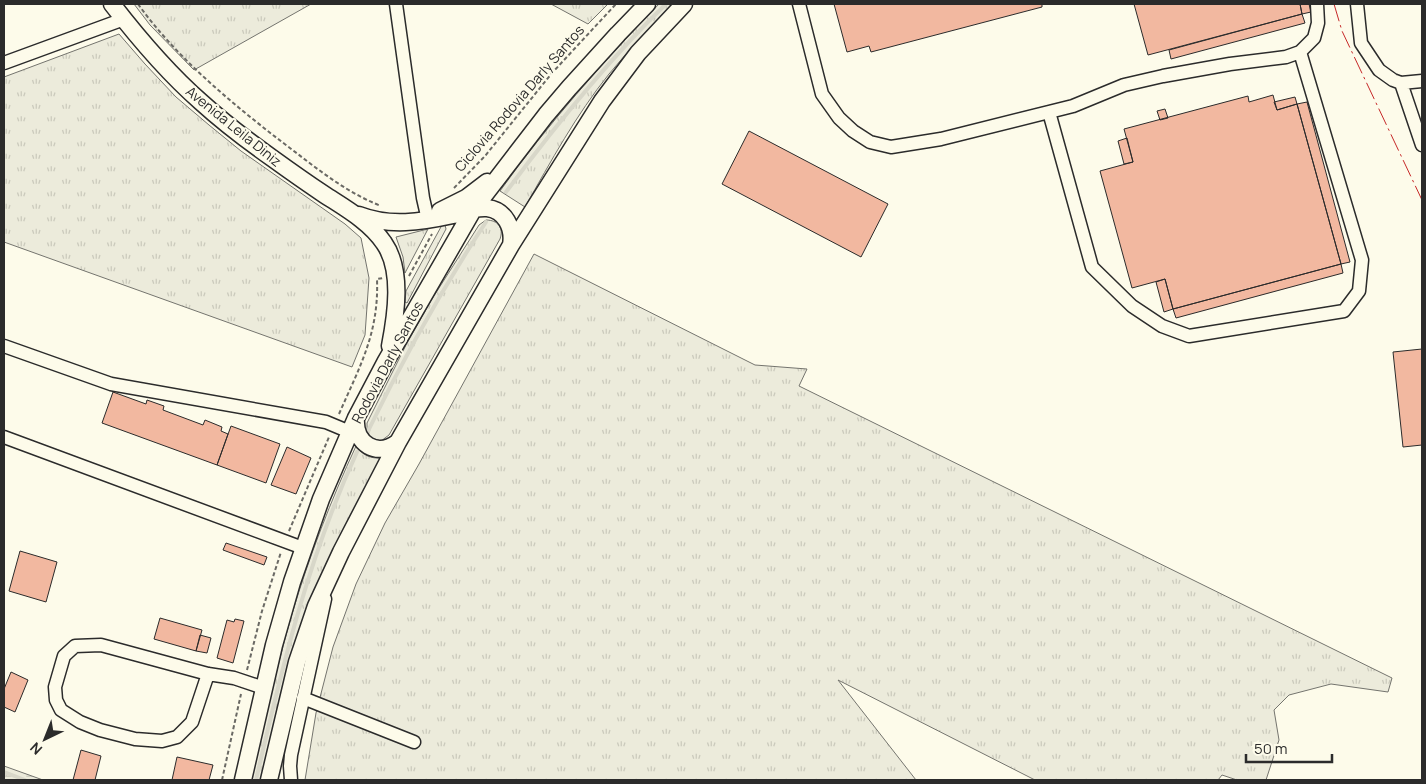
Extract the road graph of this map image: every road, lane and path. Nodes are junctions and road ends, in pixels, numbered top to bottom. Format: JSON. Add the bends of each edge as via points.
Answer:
{"nodes":[{"id":1,"x":112,"y":4,"type":"edge"},
{"id":2,"x":138,"y":4,"type":"edge"},
{"id":3,"x":396,"y":4,"type":"edge"},
{"id":4,"x":616,"y":4,"type":"edge"},
{"id":5,"x":647,"y":4,"type":"edge"},
{"id":6,"x":684,"y":4,"type":"edge"},
{"id":7,"x":799,"y":4,"type":"edge"},
{"id":8,"x":1317,"y":4,"type":"edge"},
{"id":9,"x":1357,"y":4,"type":"edge"},
{"id":10,"x":124,"y":19,"type":"junction"},
{"id":11,"x":1300,"y":52,"type":"junction"},
{"id":12,"x":4,"y":63,"type":"edge"},
{"id":13,"x":1422,"y":81,"type":"edge"},
{"id":14,"x":1402,"y":83,"type":"junction"},
{"id":15,"x":1049,"y":112,"type":"junction"},
{"id":16,"x":1422,"y":145,"type":"edge"},
{"id":17,"x":514,"y":156,"type":"junction"},
{"id":18,"x":383,"y":206,"type":"dead end"},
{"id":19,"x":473,"y":210,"type":"junction"},
{"id":20,"x":350,"y":211,"type":"junction"},
{"id":21,"x":435,"y":216,"type":"junction"},
{"id":22,"x":511,"y":245,"type":"junction"},
{"id":23,"x":395,"y":277,"type":"junction"},
{"id":24,"x":4,"y":346,"type":"edge"},
{"id":25,"x":386,"y":362,"type":"junction"},
{"id":26,"x":353,"y":425,"type":"junction"},
{"id":27,"x":4,"y":437,"type":"edge"},
{"id":28,"x":398,"y":442,"type":"junction"},
{"id":29,"x":303,"y":548,"type":"junction"},
{"id":30,"x":332,"y":569,"type":"junction"},
{"id":31,"x":208,"y":674,"type":"junction"},
{"id":32,"x":264,"y":688,"type":"junction"},
{"id":33,"x":303,"y":698,"type":"junction"},
{"id":34,"x":414,"y":742,"type":"dead end"},
{"id":35,"x":243,"y":780,"type":"edge"},
{"id":36,"x":269,"y":780,"type":"edge"},
{"id":37,"x":291,"y":780,"type":"edge"}],
"edges":[{"from":1,"to":10,"type":"main road","name":"Avenida Leila Diniz"},
{"from":2,"to":18,"type":"path","via":[[208,82],[250,118],[326,176],[361,198]]},
{"from":3,"to":21,"type":"street","via":[[422,198]]},
{"from":4,"to":21,"type":"path","name":"Ciclovia Rodovia Darly Santos","via":[[576,45],[485,156],[448,193]]},
{"from":5,"to":17,"type":"main road","name":"Rodovia Darly Santos","via":[[569,88]]},
{"from":6,"to":22,"type":"main road","via":[[612,86]]},
{"from":7,"to":15,"type":"street","via":[[822,94],[839,118],[870,142],[891,147],[941,139]]},
{"from":8,"to":11,"type":"street","via":[[1318,23],[1314,38]]},
{"from":9,"to":14,"type":"street","via":[[1361,43],[1379,70]]},
{"from":10,"to":12,"type":"street"},
{"from":10,"to":20,"type":"main road","name":"Avenida Leila Diniz","via":[[180,83],[211,111],[272,158]]},
{"from":11,"to":15,"type":"street","via":[[1124,85]]},
{"from":11,"to":15,"type":"street","via":[[1362,260],[1359,291],[1344,311],[1189,336],[1162,326],[1132,306],[1092,267]]},
{"from":13,"to":14,"type":"street"},
{"from":14,"to":16,"type":"street"},
{"from":17,"to":19,"type":"main road","name":"Rodovia Darly Santos"},
{"from":17,"to":21,"type":"main road","via":[[491,180]]},
{"from":19,"to":21,"type":"main road","name":"Avenida Leila Diniz"},
{"from":19,"to":22,"type":"main road","name":"Avenida Leila Diniz","via":[[492,209],[503,216],[512,232]]},
{"from":19,"to":25,"type":"main road","name":"Rodovia Darly Santos"},
{"from":20,"to":21,"type":"main road","name":"Avenida Leila Diniz","via":[[380,221],[402,222]]},
{"from":20,"to":23,"type":"main road","name":"Avenida Leila Diniz","via":[[384,242],[393,262]]},
{"from":21,"to":23,"type":"path","name":"Ciclovia Rodovia Darly Santos","via":[[409,276]]},
{"from":22,"to":28,"type":"main road"},
{"from":23,"to":25,"type":"main road","name":"Avenida Leila Diniz","via":[[394,323]]},
{"from":24,"to":26,"type":"street","via":[[112,384]]},
{"from":25,"to":26,"type":"main road","name":"Rodovia Darly Santos"},
{"from":26,"to":28,"type":"main road","via":[[368,446],[380,449]]},
{"from":26,"to":29,"type":"main road","name":"Rodovia Darly Santos"},
{"from":27,"to":29,"type":"street"},
{"from":28,"to":30,"type":"main road"},
{"from":29,"to":32,"type":"main road","name":"Rodovia Darly Santos"},
{"from":30,"to":33,"type":"street"},
{"from":30,"to":36,"type":"main road","via":[[299,656]]},
{"from":31,"to":31,"type":"street","via":[[101,645],[76,646],[64,656],[54,687],[62,710],[80,722],[135,739],[162,741],[177,737],[192,722]]},
{"from":31,"to":32,"type":"street"},
{"from":32,"to":35,"type":"main road","name":"Rodovia Darly Santos"},
{"from":33,"to":34,"type":"street"},
{"from":33,"to":37,"type":"street","via":[[290,755]]}]}
